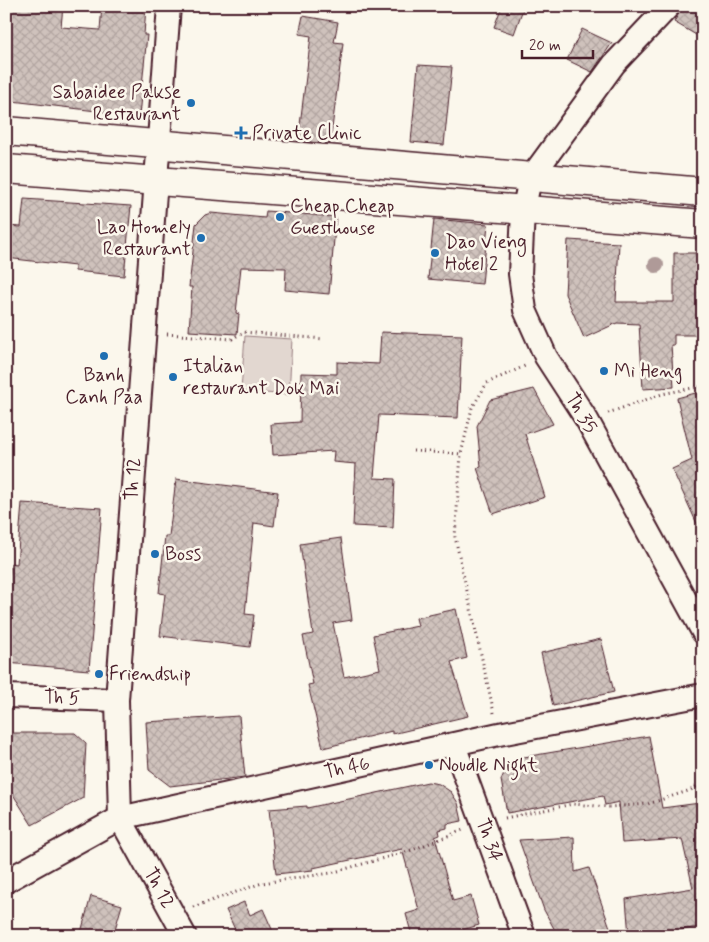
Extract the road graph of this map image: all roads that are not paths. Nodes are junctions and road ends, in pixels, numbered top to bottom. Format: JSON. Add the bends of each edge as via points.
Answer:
{"nodes":[{"id":1,"x":168,"y":6,"type":"edge"},
{"id":2,"x":669,"y":6,"type":"edge"},
{"id":3,"x":6,"y":131,"type":"edge"},
{"id":4,"x":157,"y":144,"type":"junction"},
{"id":5,"x":6,"y":169,"type":"edge"},
{"id":6,"x":530,"y":179,"type":"junction"},
{"id":7,"x":154,"y":182,"type":"junction"},
{"id":8,"x":703,"y":192,"type":"edge"},
{"id":9,"x":523,"y":212,"type":"junction"},
{"id":10,"x":703,"y":224,"type":"edge"},
{"id":11,"x":703,"y":632,"type":"edge"},
{"id":12,"x":703,"y":695,"type":"edge"},
{"id":13,"x":6,"y":696,"type":"edge"},
{"id":14,"x":117,"y":700,"type":"junction"},
{"id":15,"x":454,"y":745,"type":"junction"},
{"id":16,"x":120,"y":818,"type":"junction"},
{"id":17,"x":6,"y":881,"type":"edge"},
{"id":18,"x":186,"y":936,"type":"edge"},
{"id":19,"x":524,"y":936,"type":"edge"}],
"edges":[{"from":1,"to":4,"type":"street","name":"Th 12"},
{"from":2,"to":6,"type":"street","via":[[614,64]]},
{"from":3,"to":4,"type":"highway"},
{"from":4,"to":6,"type":"highway"},
{"from":4,"to":7,"type":"street","name":"Th 12"},
{"from":5,"to":7,"type":"highway"},
{"from":6,"to":8,"type":"highway"},
{"from":6,"to":9,"type":"street","name":"Th 35"},
{"from":7,"to":9,"type":"highway"},
{"from":7,"to":14,"type":"street","name":"Th 12"},
{"from":9,"to":10,"type":"highway"},
{"from":9,"to":11,"type":"street","name":"Th 35","via":[[520,274],[525,310],[546,357],[587,420]]},
{"from":12,"to":15,"type":"street","name":"Th 46"},
{"from":13,"to":14,"type":"street","name":"Th 5"},
{"from":14,"to":16,"type":"street","name":"Th 12"},
{"from":15,"to":16,"type":"street","name":"Th 46"},
{"from":15,"to":19,"type":"street","name":"Th 34"},
{"from":16,"to":17,"type":"street","name":"Th 46"},
{"from":16,"to":18,"type":"street","name":"Th 12"}]}
